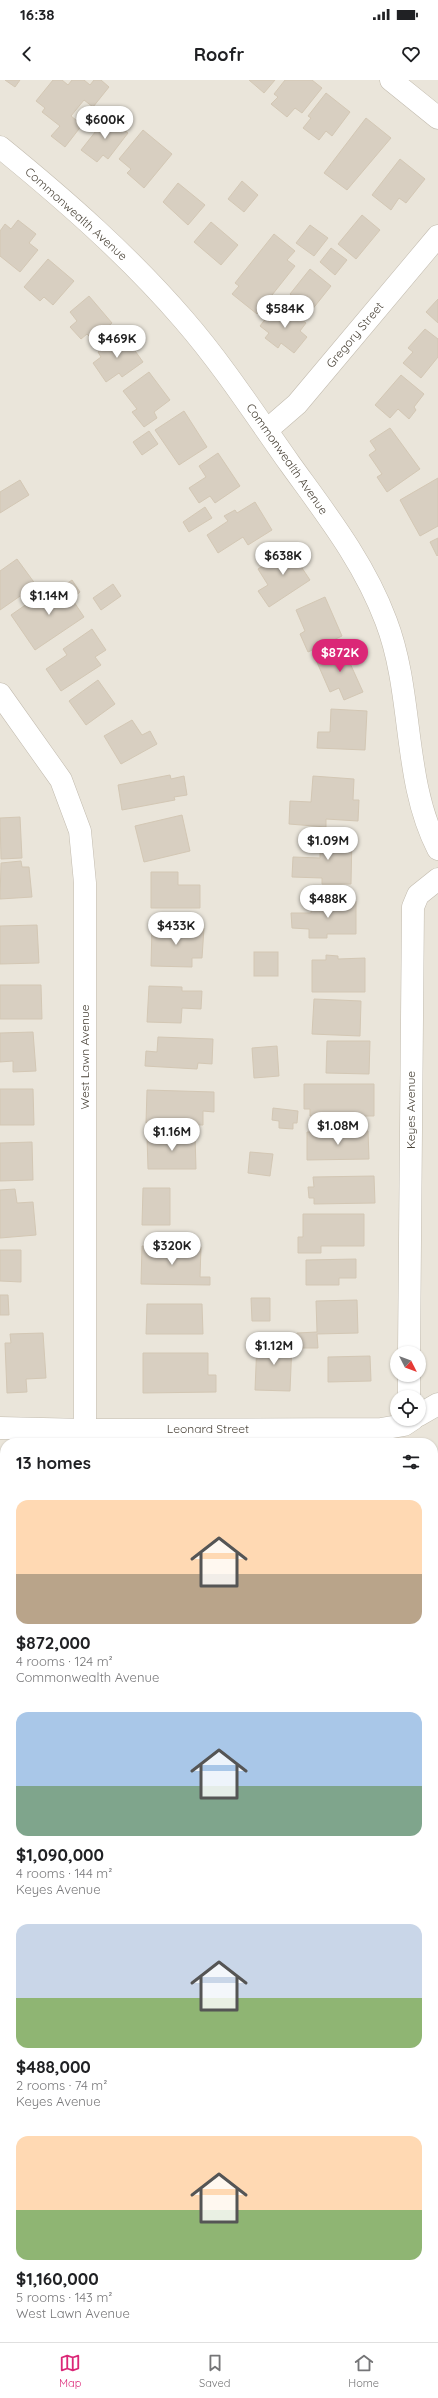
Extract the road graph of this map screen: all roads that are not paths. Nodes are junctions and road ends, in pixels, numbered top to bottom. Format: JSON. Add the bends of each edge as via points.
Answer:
{"nodes":[{"id":1,"x":391,"y":80,"type":"edge"},
{"id":2,"x":438,"y":118,"type":"edge"},
{"id":3,"x":0,"y":147,"type":"edge"},
{"id":4,"x":438,"y":236,"type":"edge"},
{"id":5,"x":267,"y":430,"type":"junction"},
{"id":6,"x":0,"y":694,"type":"edge"},
{"id":7,"x":438,"y":849,"type":"edge"},
{"id":8,"x":438,"y":879,"type":"edge"},
{"id":9,"x":409,"y":1346,"type":"edge"},
{"id":10,"x":438,"y":1404,"type":"edge"},
{"id":11,"x":426,"y":1412,"type":"edge"},
{"id":12,"x":398,"y":1426,"type":"edge"},
{"id":13,"x":0,"y":1428,"type":"edge"},
{"id":14,"x":85,"y":1436,"type":"edge"}],
"edges":[{"from":1,"to":2,"type":"street"},
{"from":3,"to":5,"type":"street","name":"Commonwealth Avenue","via":[[119,251],[184,320]]},
{"from":4,"to":5,"type":"street","name":"Gregory Street","via":[[297,404]]},
{"from":5,"to":7,"type":"street","name":"Commonwealth Avenue","via":[[343,538],[369,580],[387,621],[402,680],[418,788],[432,838]]},
{"from":6,"to":14,"type":"street","name":"West Lawn Avenue","via":[[61,780],[72,806],[80,838],[85,883]]},
{"from":8,"to":9,"type":"street","name":"Keyes Avenue","via":[[418,895],[413,907]]},
{"from":10,"to":11,"type":"street","name":"Leonard Street"},
{"from":12,"to":14,"type":"street","name":"Leonard Street","via":[[381,1429]]},
{"from":13,"to":14,"type":"street","name":"Leonard Street"}]}
